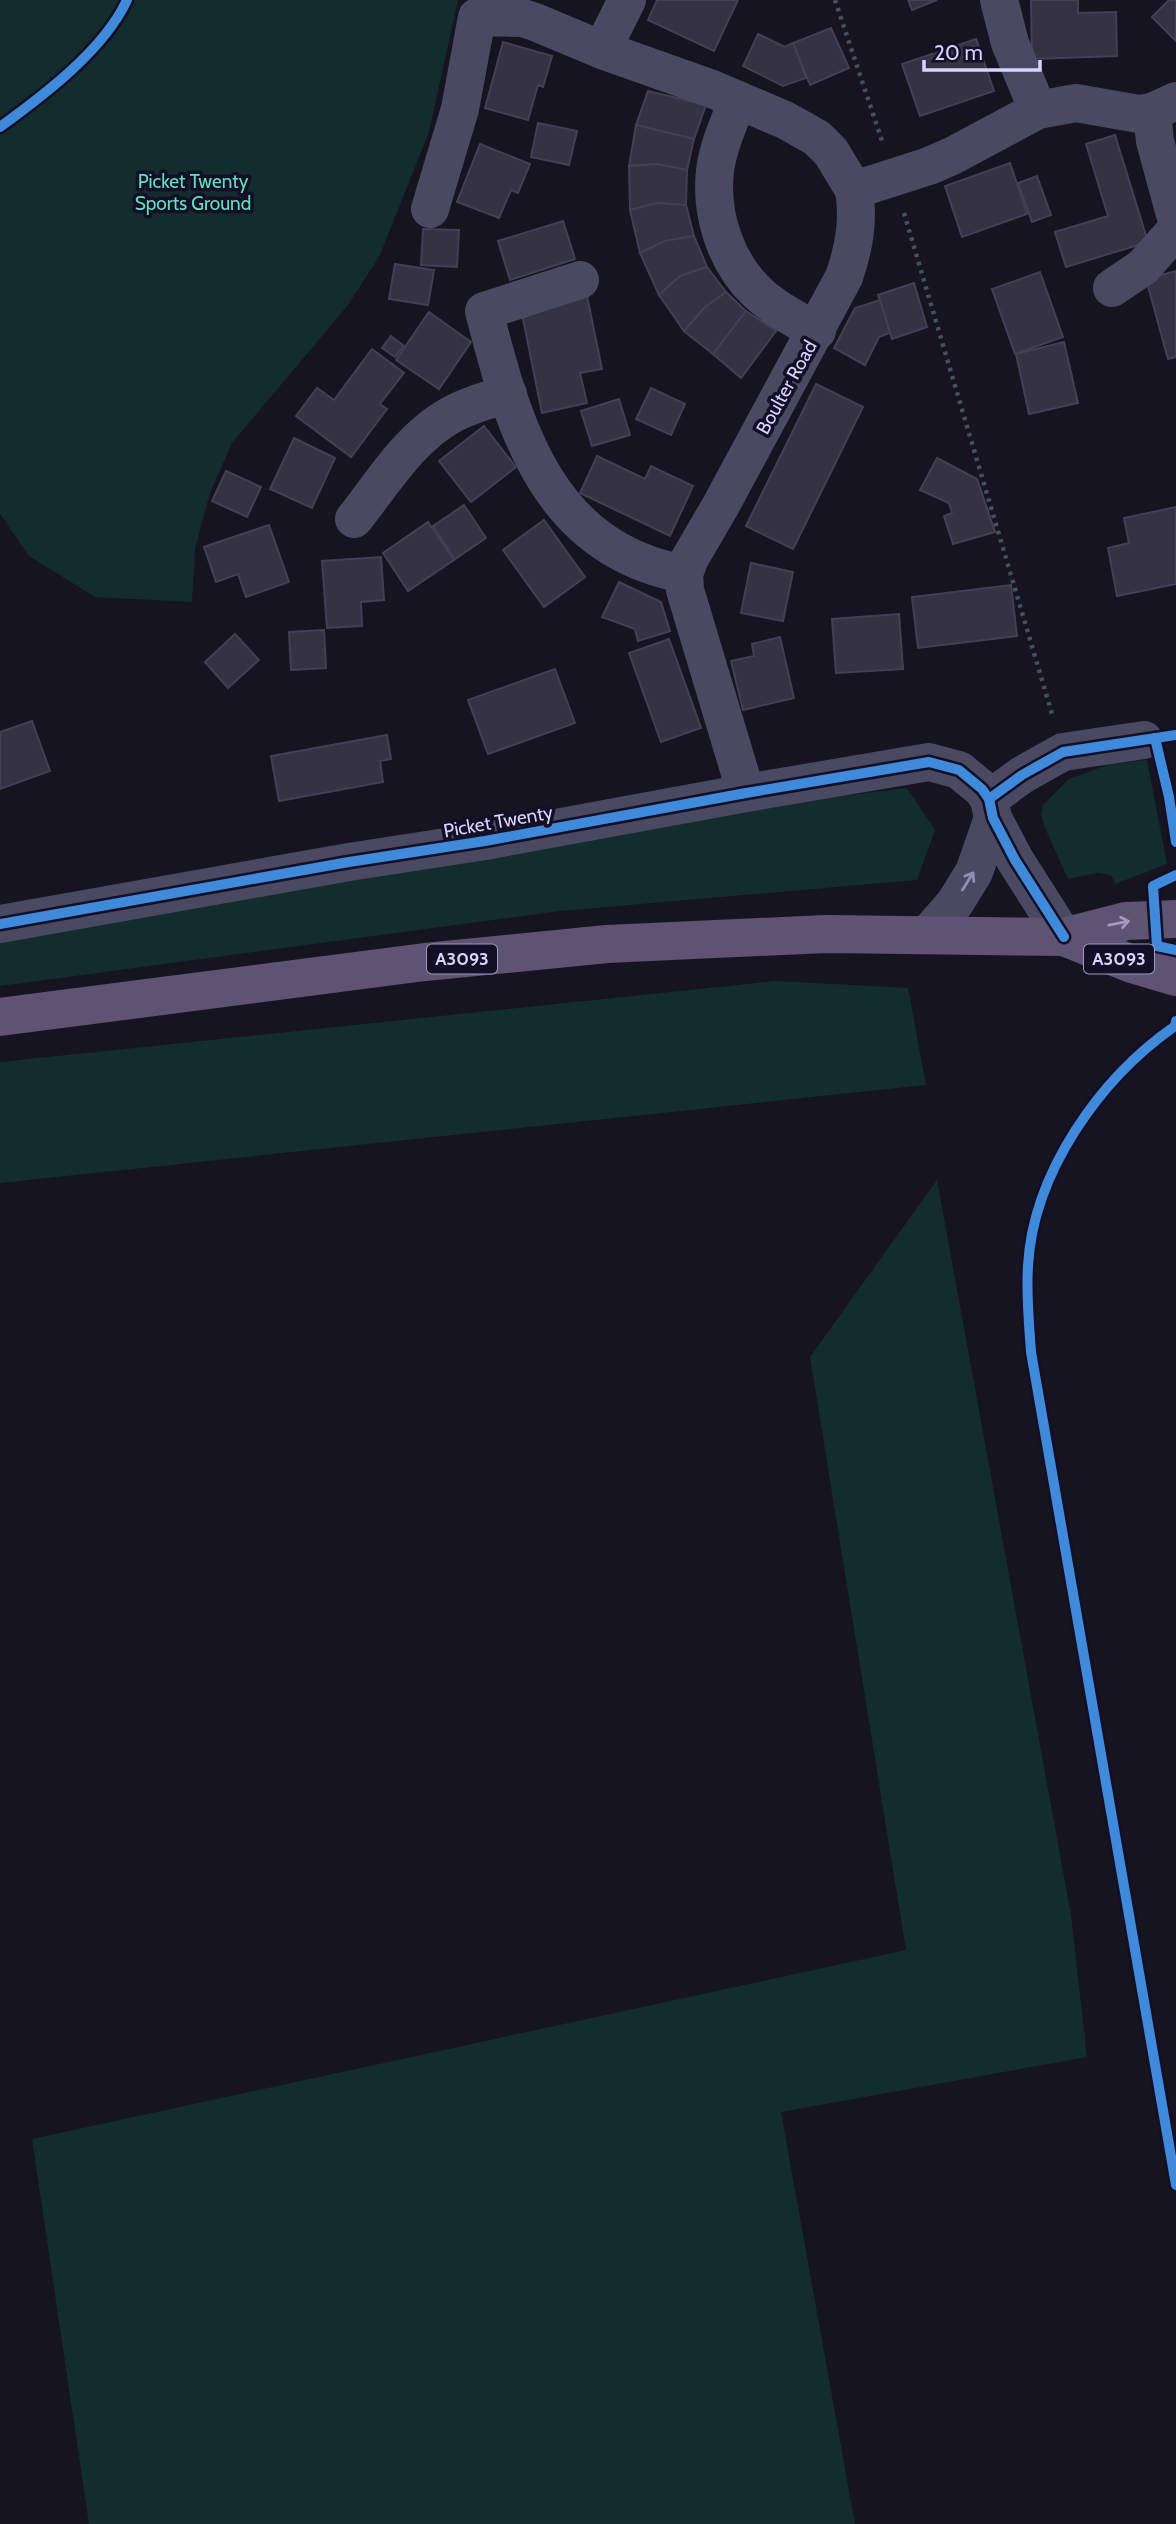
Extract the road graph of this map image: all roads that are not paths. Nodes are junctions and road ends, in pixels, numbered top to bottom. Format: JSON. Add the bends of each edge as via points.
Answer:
{"nodes":[{"id":1,"x":627,"y":0,"type":"edge"},
{"id":2,"x":999,"y":0,"type":"edge"},
{"id":3,"x":478,"y":8,"type":"edge"},
{"id":4,"x":602,"y":50,"type":"junction"},
{"id":5,"x":738,"y":100,"type":"junction"},
{"id":6,"x":1164,"y":107,"type":"edge"},
{"id":7,"x":1038,"y":110,"type":"junction"},
{"id":8,"x":854,"y":190,"type":"junction"},
{"id":9,"x":430,"y":209,"type":"dead end"},
{"id":10,"x":1176,"y":218,"type":"edge"},
{"id":11,"x":1176,"y":230,"type":"edge"},
{"id":12,"x":580,"y":281,"type":"dead end"},
{"id":13,"x":1112,"y":288,"type":"dead end"},
{"id":14,"x":817,"y":331,"type":"junction"},
{"id":15,"x":508,"y":394,"type":"junction"},
{"id":16,"x":354,"y":519,"type":"dead end"},
{"id":17,"x":684,"y":574,"type":"junction"},
{"id":18,"x":1144,"y":740,"type":"dead end"},
{"id":19,"x":746,"y":793,"type":"junction"},
{"id":20,"x":991,"y":809,"type":"junction"},
{"id":21,"x":1176,"y":919,"type":"edge"},
{"id":22,"x":0,"y":924,"type":"edge"},
{"id":23,"x":927,"y":935,"type":"junction"},
{"id":24,"x":1064,"y":937,"type":"junction"},
{"id":25,"x":1176,"y":977,"type":"edge"},
{"id":26,"x":0,"y":1017,"type":"edge"}],
"edges":[{"from":1,"to":4,"type":"street"},
{"from":2,"to":7,"type":"street","via":[[1010,43]]},
{"from":3,"to":4,"type":"street","name":"Boulter Road","via":[[535,22]]},
{"from":3,"to":9,"type":"street","name":"Boulter Road","via":[[460,109]]},
{"from":4,"to":5,"type":"street","name":"Boulter Road"},
{"from":5,"to":8,"type":"street","name":"Boulter Road","via":[[817,138]]},
{"from":5,"to":14,"type":"street","via":[[715,171],[720,227],[749,283],[773,305]]},
{"from":6,"to":7,"type":"street","via":[[1139,114],[1076,103]]},
{"from":6,"to":10,"type":"street","via":[[1155,141]]},
{"from":7,"to":8,"type":"street","via":[[952,156]]},
{"from":8,"to":14,"type":"street","name":"Boulter Road","via":[[857,209],[850,259]]},
{"from":11,"to":13,"type":"street","via":[[1143,267]]},
{"from":12,"to":15,"type":"street","via":[[484,311]]},
{"from":14,"to":17,"type":"street","name":"Boulter Road"},
{"from":15,"to":16,"type":"street","via":[[448,416],[429,430]]},
{"from":15,"to":17,"type":"street","via":[[525,439],[562,506],[593,536],[623,555]]},
{"from":17,"to":19,"type":"street","via":[[688,602]]},
{"from":18,"to":20,"type":"street","via":[[1063,752],[1022,775]]},
{"from":19,"to":20,"type":"street","name":"Picket Twenty","via":[[929,762],[960,770],[982,789]]},
{"from":19,"to":22,"type":"street","name":"Picket Twenty"},
{"from":23,"to":20,"type":"street","one_way":true,"via":[[974,872]]},
{"from":20,"to":24,"type":"street","name":"Picket Twenty","via":[[1015,860]]},
{"from":24,"to":21,"type":"main road","number":"A3093","one_way":true,"via":[[1126,921]]},
{"from":23,"to":24,"type":"main road","number":"A3093"},
{"from":23,"to":26,"type":"main road","number":"A3093","via":[[745,936],[607,944],[411,964]]},
{"from":24,"to":25,"type":"main road","number":"A3093"}]}
